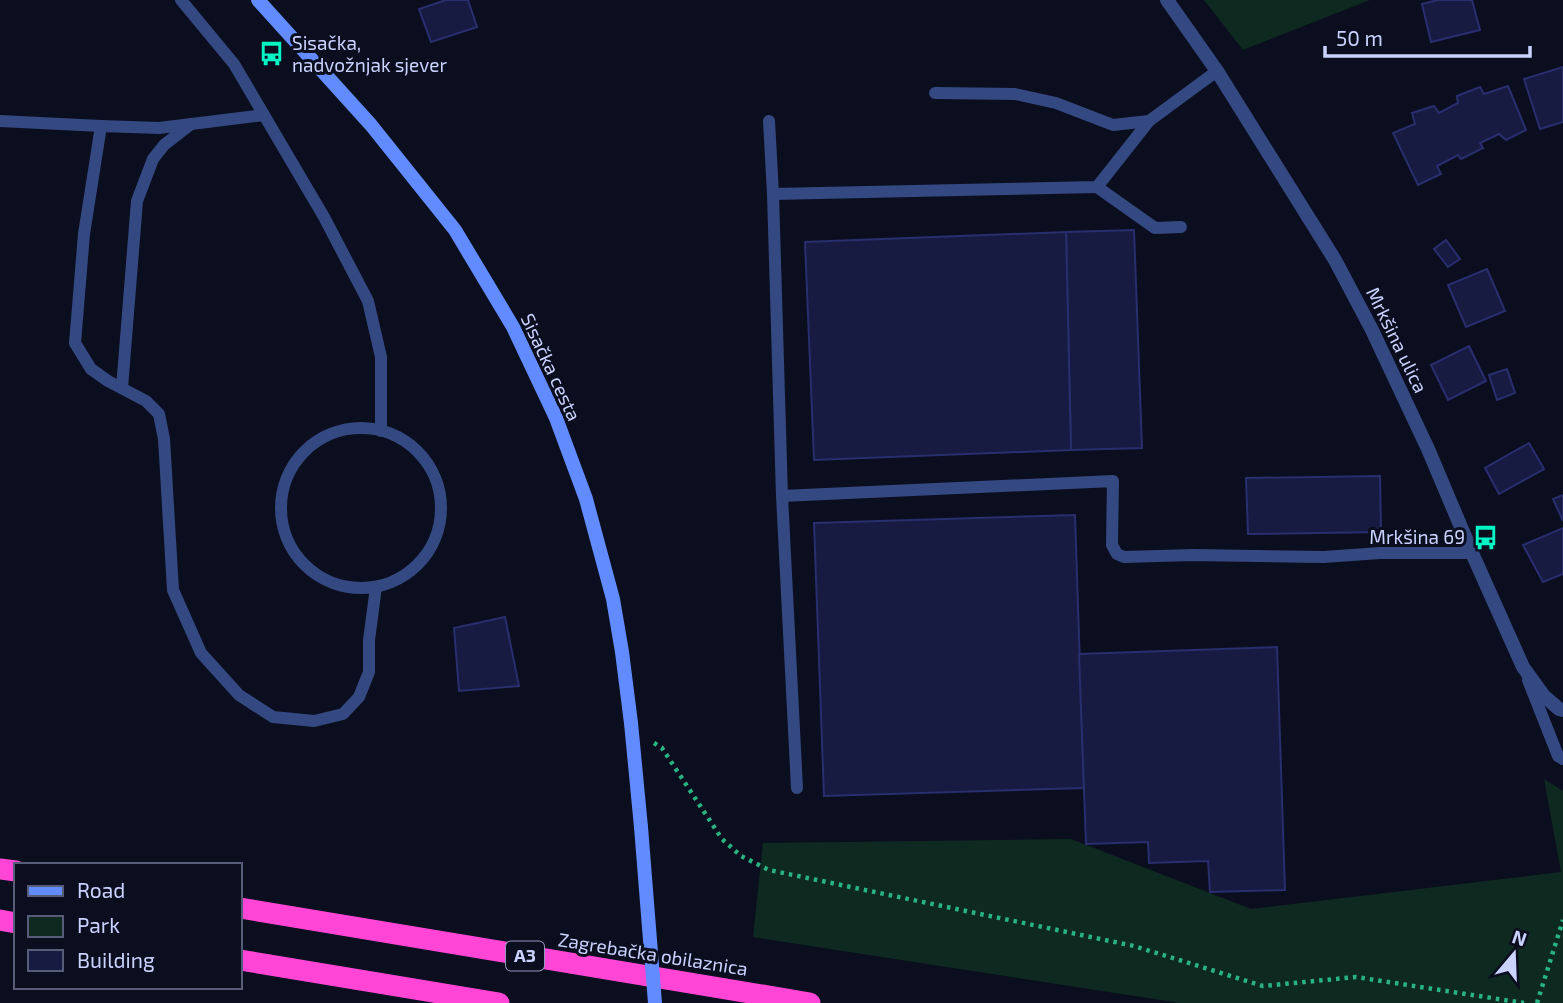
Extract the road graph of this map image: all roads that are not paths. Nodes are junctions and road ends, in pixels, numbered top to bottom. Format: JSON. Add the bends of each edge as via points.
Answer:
{"nodes":[{"id":1,"x":181,"y":0,"type":"edge"},
{"id":2,"x":258,"y":0,"type":"edge"},
{"id":3,"x":1167,"y":0,"type":"edge"},
{"id":4,"x":1217,"y":71,"type":"junction"},
{"id":5,"x":935,"y":93,"type":"dead end"},
{"id":6,"x":264,"y":115,"type":"junction"},
{"id":7,"x":0,"y":121,"type":"edge"},
{"id":8,"x":769,"y":121,"type":"dead end"},
{"id":9,"x":1149,"y":121,"type":"junction"},
{"id":10,"x":191,"y":124,"type":"junction"},
{"id":11,"x":101,"y":126,"type":"junction"},
{"id":12,"x":1097,"y":187,"type":"junction"},
{"id":13,"x":773,"y":194,"type":"junction"},
{"id":14,"x":1181,"y":227,"type":"dead end"},
{"id":15,"x":122,"y":388,"type":"junction"},
{"id":16,"x":381,"y":431,"type":"junction"},
{"id":17,"x":782,"y":496,"type":"junction"},
{"id":18,"x":1472,"y":553,"type":"junction"},
{"id":19,"x":376,"y":587,"type":"junction"},
{"id":20,"x":1523,"y":667,"type":"junction"},
{"id":21,"x":1563,"y":710,"type":"edge"},
{"id":22,"x":1563,"y":759,"type":"edge"},
{"id":23,"x":797,"y":788,"type":"dead end"},
{"id":24,"x":242,"y":908,"type":"edge"},
{"id":25,"x":242,"y":960,"type":"edge"},
{"id":26,"x":499,"y":1003,"type":"edge"},
{"id":27,"x":655,"y":1003,"type":"edge"},
{"id":28,"x":810,"y":1003,"type":"edge"}],
"edges":[{"from":1,"to":6,"type":"lane","via":[[234,64]]},
{"from":2,"to":27,"type":"main road","name":"Sisačka cesta","bridge":true,"via":[[371,125],[455,230],[513,327],[556,418],[586,499],[613,599],[631,723]]},
{"from":3,"to":4,"type":"street","name":"Mrkšina ulica"},
{"from":4,"to":9,"type":"lane"},
{"from":4,"to":18,"type":"street","name":"Mrkšina ulica","via":[[1335,260],[1372,330]]},
{"from":5,"to":9,"type":"lane","via":[[1015,94],[1113,125]]},
{"from":6,"to":10,"type":"lane"},
{"from":6,"to":16,"type":"lane","via":[[368,301],[381,357]]},
{"from":7,"to":11,"type":"lane"},
{"from":8,"to":13,"type":"lane"},
{"from":9,"to":12,"type":"lane"},
{"from":10,"to":11,"type":"lane"},
{"from":10,"to":15,"type":"lane","via":[[153,159],[137,201]]},
{"from":11,"to":15,"type":"lane","via":[[84,234],[75,343],[91,369]]},
{"from":12,"to":13,"type":"lane"},
{"from":12,"to":14,"type":"lane","via":[[1155,228]]},
{"from":13,"to":17,"type":"lane"},
{"from":15,"to":19,"type":"lane","via":[[159,414],[173,590],[201,653],[239,695],[273,717],[314,721],[344,714],[359,697],[369,672]]},
{"from":16,"to":19,"type":"lane","via":[[406,442],[425,460],[438,484],[441,512],[436,537],[422,561],[401,578]]},
{"from":16,"to":19,"type":"lane","via":[[355,428],[329,434],[307,448],[291,468],[281,492],[281,519],[288,544],[303,565],[349,589]]},
{"from":17,"to":18,"type":"lane","via":[[1113,481],[1112,545],[1124,557]]},
{"from":17,"to":23,"type":"lane"},
{"from":18,"to":20,"type":"street","name":"Mrkšina ulica"},
{"from":20,"to":21,"type":"street","name":"Mrkšina ulica","via":[[1544,696]]},
{"from":20,"to":22,"type":"lane"},
{"from":24,"to":28,"type":"highway","name":"Zagrebačka obilaznica","number":"A3"},
{"from":25,"to":26,"type":"highway"}]}
